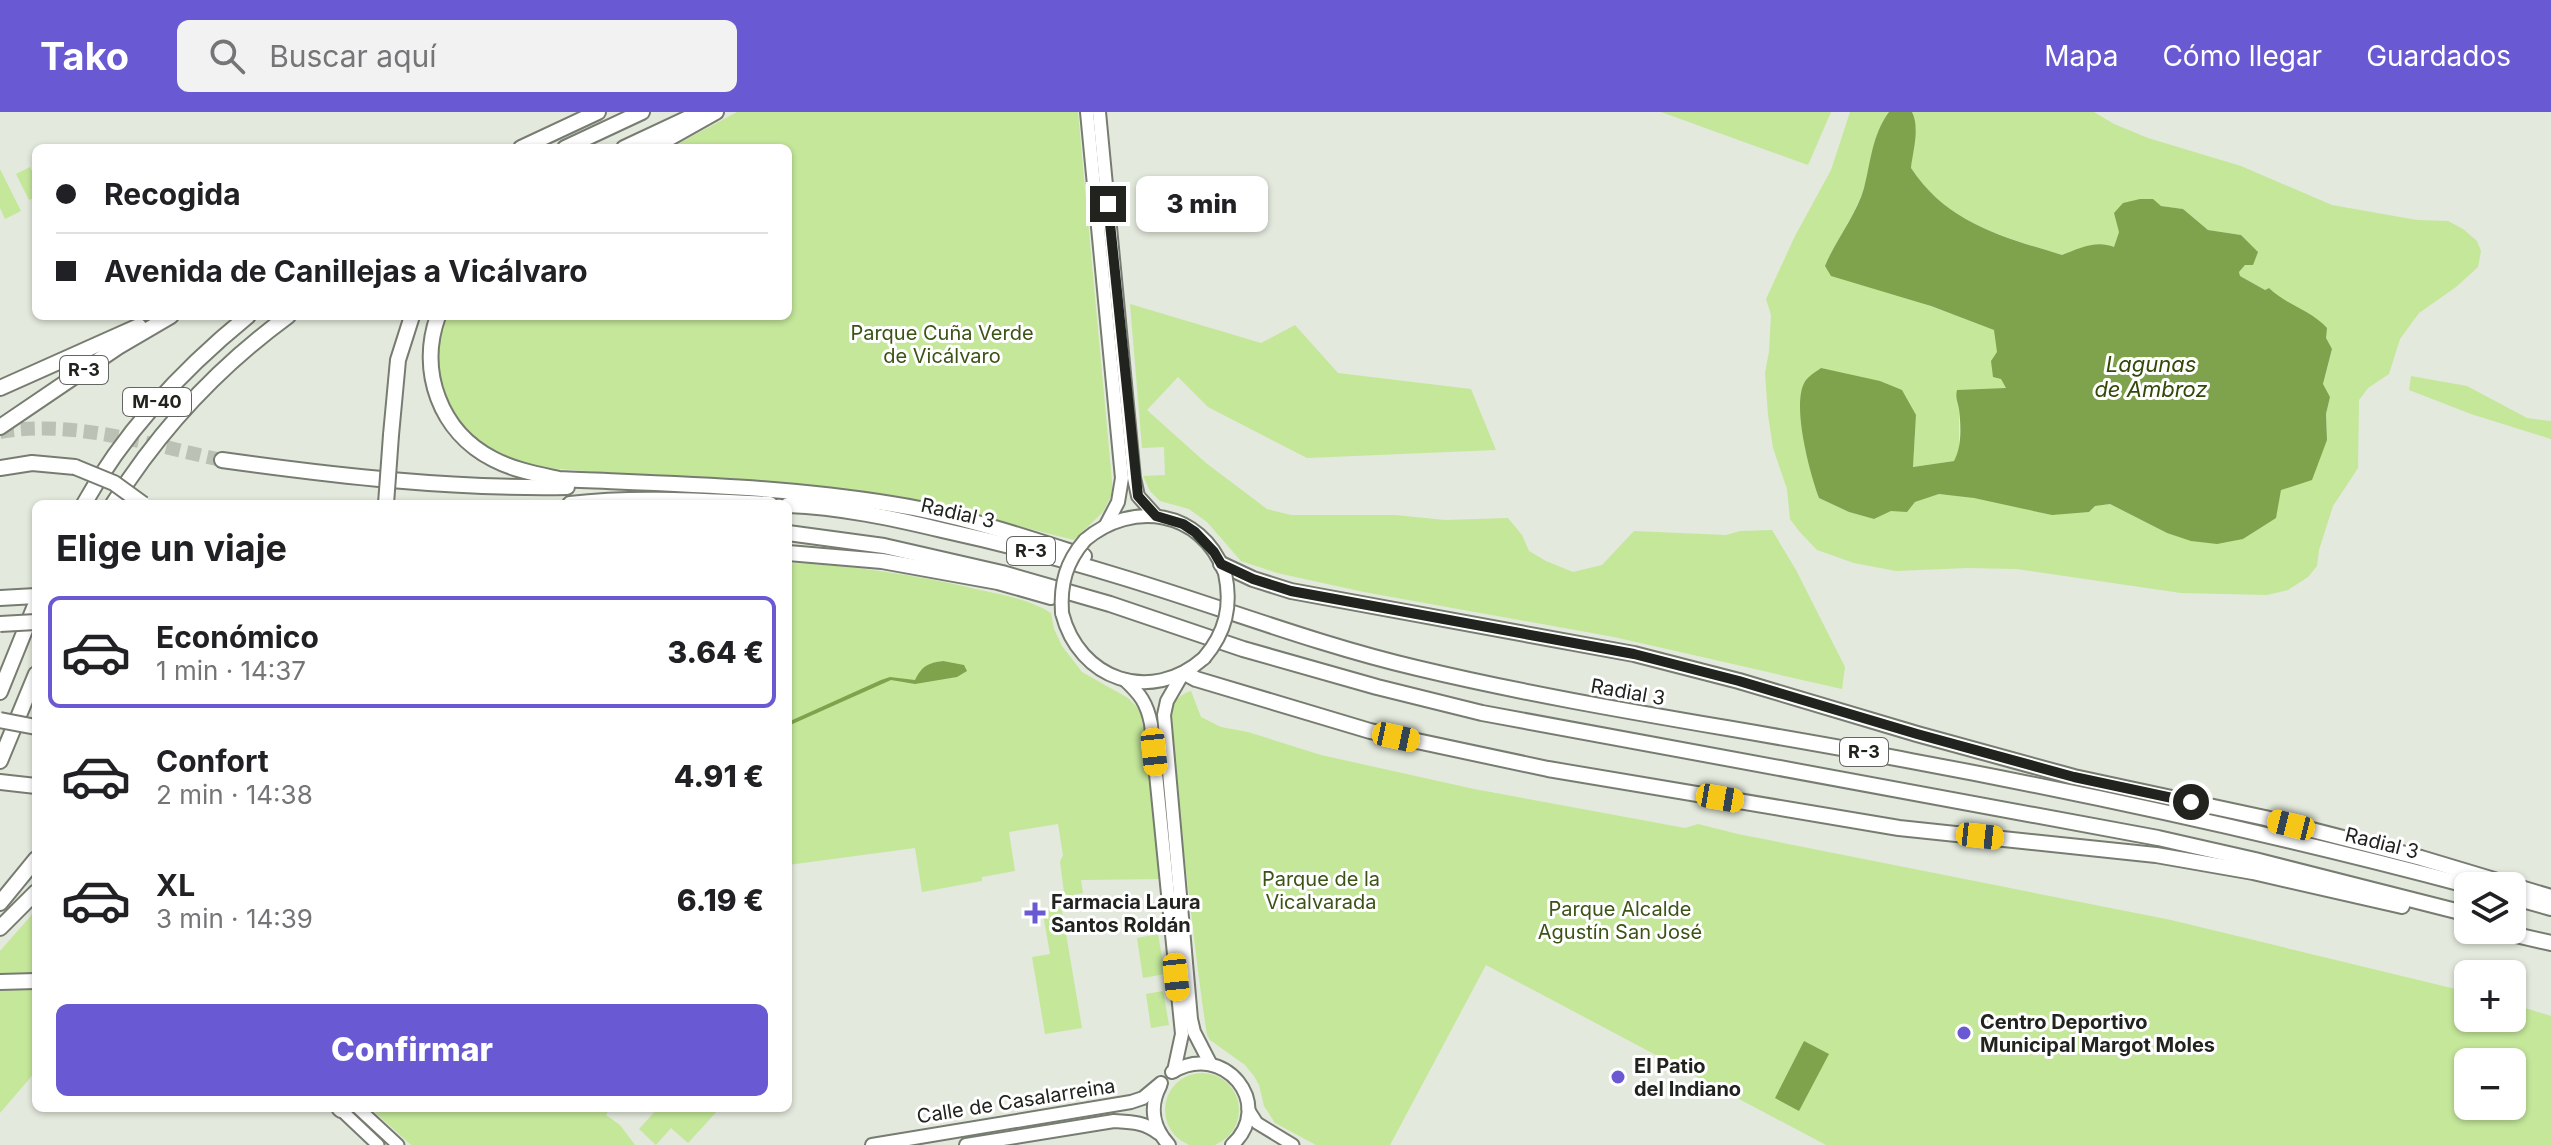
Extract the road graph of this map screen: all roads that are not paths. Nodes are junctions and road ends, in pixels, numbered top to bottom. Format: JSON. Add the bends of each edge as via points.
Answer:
{"nodes":[{"id":1,"x":598,"y":112,"type":"edge"},
{"id":2,"x":642,"y":112,"type":"edge"},
{"id":3,"x":701,"y":112,"type":"edge"},
{"id":4,"x":716,"y":112,"type":"edge"},
{"id":5,"x":1087,"y":112,"type":"edge"},
{"id":6,"x":1099,"y":112,"type":"edge"},
{"id":7,"x":530,"y":144,"type":"edge"},
{"id":8,"x":574,"y":144,"type":"edge"},
{"id":9,"x":633,"y":144,"type":"edge"},
{"id":10,"x":659,"y":144,"type":"edge"},
{"id":11,"x":153,"y":320,"type":"edge"},
{"id":12,"x":164,"y":320,"type":"edge"},
{"id":13,"x":243,"y":320,"type":"edge"},
{"id":14,"x":283,"y":320,"type":"edge"},
{"id":15,"x":411,"y":320,"type":"edge"},
{"id":16,"x":436,"y":320,"type":"edge"},
{"id":17,"x":0,"y":388,"type":"edge"},
{"id":18,"x":0,"y":427,"type":"edge"},
{"id":19,"x":222,"y":460,"type":"tunnel mouth"},
{"id":20,"x":0,"y":468,"type":"edge"},
{"id":21,"x":675,"y":484,"type":"junction"},
{"id":22,"x":86,"y":500,"type":"edge"},
{"id":23,"x":116,"y":500,"type":"edge"},
{"id":24,"x":137,"y":500,"type":"edge"},
{"id":25,"x":386,"y":500,"type":"edge"},
{"id":26,"x":603,"y":500,"type":"edge"},
{"id":27,"x":693,"y":500,"type":"edge"},
{"id":28,"x":792,"y":506,"type":"edge"},
{"id":29,"x":1156,"y":516,"type":"junction"},
{"id":30,"x":1106,"y":525,"type":"junction"},
{"id":31,"x":792,"y":534,"type":"edge"},
{"id":32,"x":792,"y":553,"type":"edge"},
{"id":33,"x":1223,"y":569,"type":"junction"},
{"id":34,"x":32,"y":596,"type":"edge"},
{"id":35,"x":0,"y":598,"type":"edge"},
{"id":36,"x":32,"y":613,"type":"edge"},
{"id":37,"x":32,"y":622,"type":"edge"},
{"id":38,"x":1257,"y":622,"type":"junction"},
{"id":39,"x":0,"y":624,"type":"edge"},
{"id":40,"x":1243,"y":649,"type":"junction"},
{"id":41,"x":1183,"y":674,"type":"junction"},
{"id":42,"x":1125,"y":680,"type":"junction"},
{"id":43,"x":32,"y":684,"type":"edge"},
{"id":44,"x":0,"y":692,"type":"edge"},
{"id":45,"x":0,"y":720,"type":"edge"},
{"id":46,"x":32,"y":726,"type":"edge"},
{"id":47,"x":0,"y":761,"type":"edge"},
{"id":48,"x":0,"y":782,"type":"edge"},
{"id":49,"x":32,"y":786,"type":"edge"},
{"id":50,"x":32,"y":864,"type":"edge"},
{"id":51,"x":2454,"y":882,"type":"edge"},
{"id":52,"x":32,"y":896,"type":"edge"},
{"id":53,"x":2551,"y":897,"type":"edge"},
{"id":54,"x":2526,"y":901,"type":"edge"},
{"id":55,"x":0,"y":903,"type":"edge"},
{"id":56,"x":2551,"y":908,"type":"edge"},
{"id":57,"x":2454,"y":910,"type":"edge"},
{"id":58,"x":2454,"y":920,"type":"edge"},
{"id":59,"x":0,"y":928,"type":"edge"},
{"id":60,"x":2526,"y":931,"type":"edge"},
{"id":61,"x":2526,"y":936,"type":"edge"},
{"id":62,"x":2551,"y":940,"type":"edge"},
{"id":63,"x":32,"y":981,"type":"edge"},
{"id":64,"x":0,"y":982,"type":"edge"},
{"id":65,"x":1210,"y":1063,"type":"junction"},
{"id":66,"x":1174,"y":1071,"type":"junction"},
{"id":67,"x":1161,"y":1083,"type":"junction"},
{"id":68,"x":1248,"y":1109,"type":"junction"},
{"id":69,"x":343,"y":1112,"type":"edge"},
{"id":70,"x":362,"y":1112,"type":"edge"},
{"id":71,"x":1165,"y":1140,"type":"edge"},
{"id":72,"x":378,"y":1145,"type":"edge"},
{"id":73,"x":398,"y":1145,"type":"edge"},
{"id":74,"x":872,"y":1145,"type":"edge"},
{"id":75,"x":966,"y":1145,"type":"edge"},
{"id":76,"x":1232,"y":1145,"type":"edge"},
{"id":77,"x":1293,"y":1145,"type":"edge"}],
"edges":[{"from":1,"to":7,"type":"highway"},
{"from":2,"to":8,"type":"highway"},
{"from":3,"to":9,"type":"highway"},
{"from":4,"to":10,"type":"highway"},
{"from":5,"to":30,"type":"main road","via":[[1122,478]]},
{"from":6,"to":29,"type":"main road","via":[[1134,478],[1138,496]]},
{"from":11,"to":17,"type":"highway"},
{"from":12,"to":18,"type":"highway","number":"R-3"},
{"from":13,"to":22,"type":"highway","number":"M-40","via":[[203,352],[139,422]]},
{"from":14,"to":23,"type":"highway","number":"M-40","via":[[167,426]]},
{"from":15,"to":25,"type":"highway","bridge":true,"via":[[398,360]]},
{"from":16,"to":21,"type":"highway","via":[[429,356],[432,382],[443,410],[468,443],[524,472],[559,479]]},
{"from":19,"to":21,"type":"highway","via":[[456,485]]},
{"from":20,"to":24,"type":"highway","bridge":true,"via":[[32,463],[75,467],[114,483]]},
{"from":21,"to":38,"type":"highway","via":[[800,491],[895,504],[1013,533]]},
{"from":26,"to":27,"type":"highway"},
{"from":28,"to":38,"type":"highway","name":"Radial 3","number":"R-3","via":[[891,518],[1008,544]]},
{"from":29,"to":30,"type":"main road","via":[[1130,516]]},
{"from":29,"to":33,"type":"main road","via":[[1195,532]]},
{"from":30,"to":42,"type":"main road","bridge":true,"via":[[1076,550],[1065,573],[1062,613],[1079,650],[1099,669]]},
{"from":31,"to":40,"type":"highway","number":"R-3","via":[[884,546],[1002,573]]},
{"from":32,"to":40,"type":"highway","number":"R-3","via":[[882,561],[998,582]]},
{"from":33,"to":41,"type":"main road","bridge":true,"via":[[1226,619],[1214,646]]},
{"from":33,"to":53,"type":"highway","via":[[1291,591],[1664,662],[2074,777],[2265,818]]},
{"from":34,"to":35,"type":"highway"},
{"from":36,"to":44,"type":"highway"},
{"from":37,"to":39,"type":"highway","bridge":true},
{"from":38,"to":51,"type":"highway","name":"Radial 3","number":"R-3","via":[[1484,684],[1910,760],[2261,834]]},
{"from":40,"to":57,"type":"highway","number":"R-3","via":[[1482,713],[2158,838]]},
{"from":41,"to":42,"type":"main road","via":[[1154,682]]},
{"from":41,"to":58,"type":"highway","via":[[1370,731],[1548,769],[1899,828],[2171,858]]},
{"from":41,"to":65,"type":"main road","via":[[1164,715],[1191,1019]]},
{"from":42,"to":66,"type":"main road","via":[[1142,696],[1151,724],[1182,1034]]},
{"from":43,"to":47,"type":"highway"},
{"from":45,"to":46,"type":"highway","bridge":true},
{"from":48,"to":49,"type":"highway"},
{"from":50,"to":55,"type":"highway"},
{"from":52,"to":59,"type":"highway"},
{"from":54,"to":56,"type":"highway"},
{"from":60,"to":62,"type":"highway"},
{"from":61,"to":62,"type":"highway"},
{"from":63,"to":64,"type":"highway"},
{"from":65,"to":66,"type":"main road"},
{"from":65,"to":68,"type":"main road","via":[[1233,1075]]},
{"from":66,"to":67,"type":"main road","name":"Calle de Casalarreina"},
{"from":67,"to":71,"type":"main road","via":[[1153,1104]]},
{"from":67,"to":74,"type":"main road","name":"Calle de Casalarreina","via":[[1131,1102]]},
{"from":68,"to":76,"type":"main road","via":[[1243,1132]]},
{"from":68,"to":77,"type":"main road","via":[[1257,1123]]},
{"from":69,"to":72,"type":"main road"},
{"from":70,"to":73,"type":"main road"},
{"from":71,"to":75,"type":"main road","name":"Calle de Casalarreina","via":[[1151,1127],[1114,1121]]}]}
